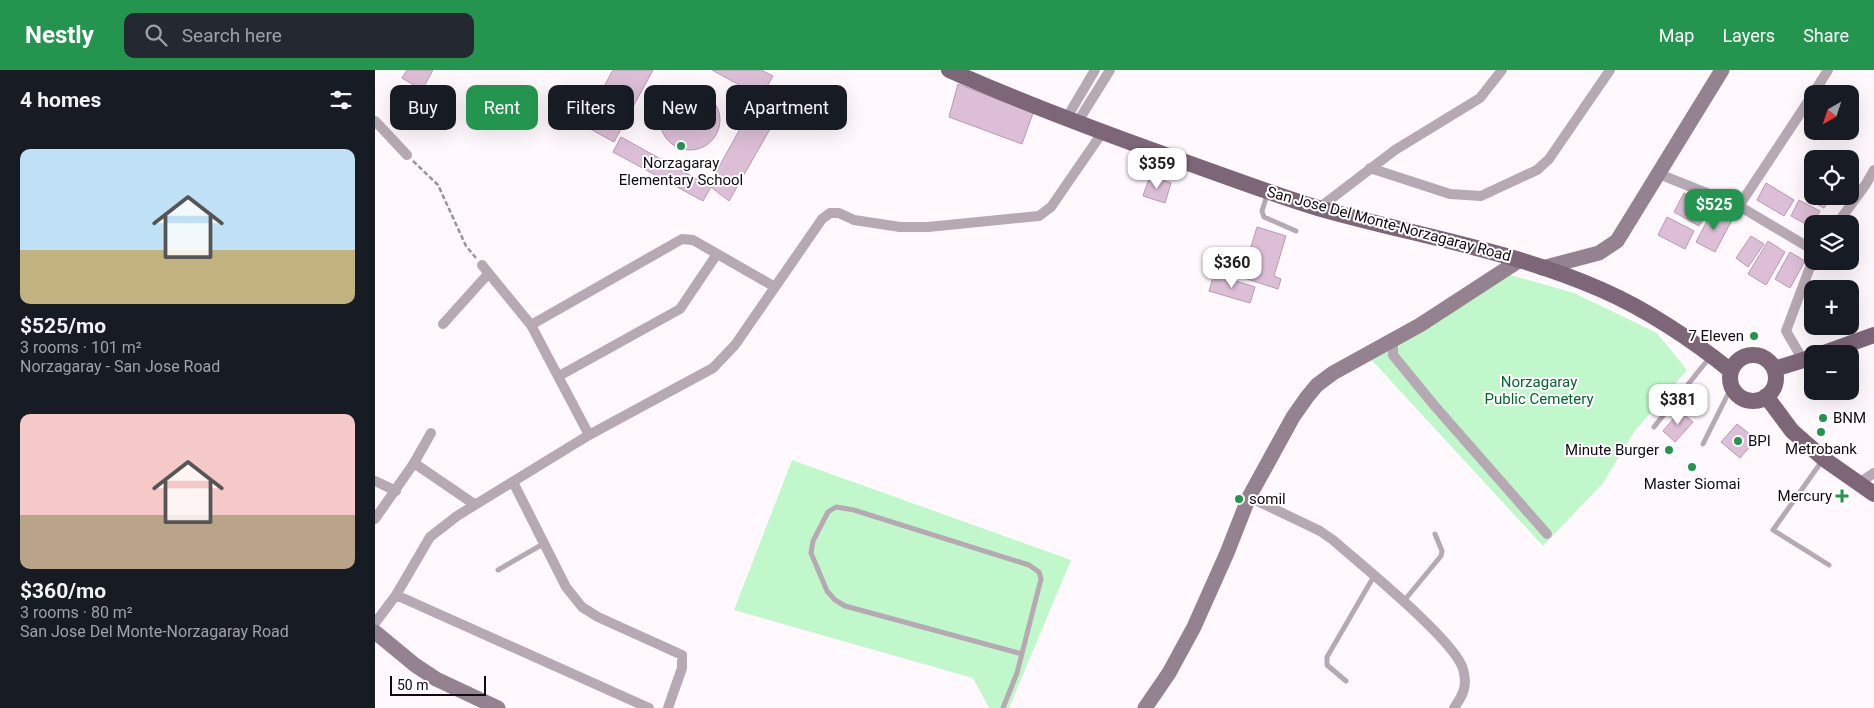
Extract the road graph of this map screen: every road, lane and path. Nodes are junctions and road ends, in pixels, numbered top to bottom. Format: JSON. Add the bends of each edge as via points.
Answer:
{"nodes":[{"id":1,"x":949,"y":70,"type":"edge"},
{"id":2,"x":1095,"y":70,"type":"edge"},
{"id":3,"x":1111,"y":70,"type":"edge"},
{"id":4,"x":1502,"y":70,"type":"edge"},
{"id":5,"x":1610,"y":70,"type":"edge"},
{"id":6,"x":1722,"y":70,"type":"edge"},
{"id":7,"x":1829,"y":70,"type":"edge"},
{"id":8,"x":1819,"y":85,"type":"edge"},
{"id":9,"x":1804,"y":108,"type":"edge"},
{"id":10,"x":375,"y":121,"type":"edge"},
{"id":11,"x":1071,"y":121,"type":"junction"},
{"id":12,"x":1102,"y":133,"type":"junction"},
{"id":13,"x":407,"y":155,"type":"joint"},
{"id":14,"x":1370,"y":168,"type":"junction"},
{"id":15,"x":1874,"y":170,"type":"edge"},
{"id":16,"x":1659,"y":174,"type":"junction"},
{"id":17,"x":1870,"y":185,"type":"edge"},
{"id":18,"x":1268,"y":192,"type":"junction"},
{"id":19,"x":1739,"y":206,"type":"junction"},
{"id":20,"x":1319,"y":208,"type":"junction"},
{"id":21,"x":1845,"y":215,"type":"edge"},
{"id":22,"x":1296,"y":231,"type":"dead end"},
{"id":23,"x":1804,"y":245,"type":"edge"},
{"id":24,"x":717,"y":254,"type":"junction"},
{"id":25,"x":1520,"y":260,"type":"junction"},
{"id":26,"x":482,"y":265,"type":"joint"},
{"id":27,"x":1542,"y":268,"type":"junction"},
{"id":28,"x":1809,"y":270,"type":"edge"},
{"id":29,"x":488,"y":274,"type":"junction"},
{"id":30,"x":775,"y":287,"type":"junction"},
{"id":31,"x":443,"y":324,"type":"dead end"},
{"id":32,"x":531,"y":325,"type":"junction"},
{"id":33,"x":1874,"y":335,"type":"edge"},
{"id":34,"x":1393,"y":340,"type":"junction"},
{"id":35,"x":1846,"y":345,"type":"edge"},
{"id":36,"x":1804,"y":354,"type":"edge"},
{"id":37,"x":1712,"y":355,"type":"junction"},
{"id":38,"x":1804,"y":360,"type":"edge"},
{"id":39,"x":1774,"y":369,"type":"junction"},
{"id":40,"x":559,"y":376,"type":"junction"},
{"id":41,"x":1731,"y":378,"type":"junction"},
{"id":42,"x":1766,"y":396,"type":"junction"},
{"id":43,"x":1654,"y":427,"type":"dead end"},
{"id":44,"x":431,"y":433,"type":"dead end"},
{"id":45,"x":589,"y":435,"type":"junction"},
{"id":46,"x":1703,"y":444,"type":"dead end"},
{"id":47,"x":1824,"y":459,"type":"junction"},
{"id":48,"x":414,"y":463,"type":"junction"},
{"id":49,"x":1874,"y":473,"type":"edge"},
{"id":50,"x":375,"y":481,"type":"edge"},
{"id":51,"x":513,"y":482,"type":"junction"},
{"id":52,"x":1859,"y":483,"type":"junction"},
{"id":53,"x":396,"y":490,"type":"junction"},
{"id":54,"x":1874,"y":494,"type":"edge"},
{"id":55,"x":1249,"y":497,"type":"junction"},
{"id":56,"x":475,"y":504,"type":"junction"},
{"id":57,"x":375,"y":519,"type":"edge"},
{"id":58,"x":1435,"y":534,"type":"dead end"},
{"id":59,"x":1547,"y":534,"type":"dead end"},
{"id":60,"x":543,"y":544,"type":"junction"},
{"id":61,"x":1829,"y":565,"type":"dead end"},
{"id":62,"x":498,"y":570,"type":"dead end"},
{"id":63,"x":1374,"y":576,"type":"junction"},
{"id":64,"x":396,"y":595,"type":"junction"},
{"id":65,"x":1403,"y":602,"type":"junction"},
{"id":66,"x":375,"y":623,"type":"edge"},
{"id":67,"x":375,"y":632,"type":"edge"},
{"id":68,"x":1022,"y":654,"type":"junction"},
{"id":69,"x":1345,"y":681,"type":"dead end"},
{"id":70,"x":498,"y":708,"type":"edge"},
{"id":71,"x":649,"y":708,"type":"edge"},
{"id":72,"x":668,"y":708,"type":"edge"},
{"id":73,"x":1003,"y":708,"type":"edge"},
{"id":74,"x":1145,"y":708,"type":"edge"},
{"id":75,"x":1454,"y":708,"type":"edge"}],
"edges":[{"from":1,"to":11,"type":"main road","name":"San Jose Del Monte-Norzagaray Road"},
{"from":2,"to":11,"type":"street"},
{"from":3,"to":11,"type":"street"},
{"from":4,"to":14,"type":"street","via":[[1480,98]]},
{"from":5,"to":14,"type":"street","via":[[1549,159],[1537,170],[1493,192],[1481,196],[1450,194]]},
{"from":6,"to":16,"type":"street"},
{"from":7,"to":8,"type":"street"},
{"from":9,"to":19,"type":"street"},
{"from":10,"to":13,"type":"street"},
{"from":11,"to":12,"type":"main road","name":"San Jose Del Monte-Norzagaray Road"},
{"from":12,"to":18,"type":"main road","name":"San Jose Del Monte-Norzagaray Road"},
{"from":12,"to":30,"type":"street","via":[[1051,206],[1039,216],[900,227],[830,213],[822,219]]},
{"from":13,"to":26,"type":"path","via":[[438,185],[466,246]]},
{"from":14,"to":20,"type":"street"},
{"from":15,"to":17,"type":"street"},
{"from":16,"to":19,"type":"street"},
{"from":16,"to":27,"type":"street","via":[[1610,247]]},
{"from":17,"to":21,"type":"street"},
{"from":18,"to":20,"type":"main road","name":"San Jose Del Monte-Norzagaray Road"},
{"from":18,"to":22,"type":"lane","via":[[1262,211],[1264,217]]},
{"from":19,"to":23,"type":"street"},
{"from":20,"to":25,"type":"main road","name":"San Jose Del Monte-Norzagaray Road"},
{"from":24,"to":30,"type":"street"},
{"from":24,"to":32,"type":"street","via":[[693,240],[682,239]]},
{"from":24,"to":40,"type":"street","via":[[680,309]]},
{"from":25,"to":27,"type":"main road","name":"San Jose Del Monte-Norzagaray Road"},
{"from":25,"to":34,"type":"street"},
{"from":26,"to":29,"type":"street"},
{"from":27,"to":37,"type":"main road","name":"San Jose Del Monte-Norzagaray Road","via":[[1628,303]]},
{"from":28,"to":36,"type":"street","via":[[1786,331]]},
{"from":29,"to":31,"type":"street"},
{"from":29,"to":32,"type":"street"},
{"from":30,"to":45,"type":"street","via":[[735,345],[713,368]]},
{"from":32,"to":40,"type":"street"},
{"from":33,"to":35,"type":"main road"},
{"from":34,"to":55,"type":"street","via":[[1317,385],[1293,417]]},
{"from":34,"to":59,"type":"street","via":[[1393,355]]},
{"from":37,"to":41,"type":"main road","name":"San Jose Del Monte-Norzagaray Road"},
{"from":37,"to":43,"type":"lane"},
{"from":38,"to":39,"type":"main road"},
{"from":39,"to":41,"type":"main road","via":[[1766,359],[1754,355],[1740,359]]},
{"from":39,"to":42,"type":"main road","via":[[1775,385]]},
{"from":40,"to":45,"type":"street"},
{"from":41,"to":42,"type":"main road","via":[[1737,394],[1745,399]]},
{"from":41,"to":46,"type":"lane"},
{"from":42,"to":47,"type":"main road","via":[[1792,431]]},
{"from":44,"to":48,"type":"street"},
{"from":45,"to":51,"type":"street"},
{"from":47,"to":52,"type":"main road"},
{"from":47,"to":61,"type":"lane","via":[[1773,530]]},
{"from":48,"to":53,"type":"street"},
{"from":48,"to":56,"type":"street"},
{"from":49,"to":52,"type":"street"},
{"from":50,"to":53,"type":"street"},
{"from":51,"to":56,"type":"street"},
{"from":51,"to":60,"type":"street"},
{"from":52,"to":54,"type":"main road"},
{"from":53,"to":57,"type":"street"},
{"from":55,"to":63,"type":"street","via":[[1320,531]]},
{"from":55,"to":74,"type":"street","via":[[1193,628],[1169,673]]},
{"from":56,"to":64,"type":"street","via":[[430,537]]},
{"from":58,"to":65,"type":"lane","via":[[1441,556]]},
{"from":60,"to":62,"type":"lane"},
{"from":60,"to":72,"type":"street","via":[[566,587],[582,607],[682,655],[682,668]]},
{"from":63,"to":65,"type":"street"},
{"from":63,"to":69,"type":"lane","via":[[1327,657],[1327,665]]},
{"from":64,"to":66,"type":"street"},
{"from":64,"to":71,"type":"street"},
{"from":65,"to":75,"type":"street","via":[[1453,652],[1463,668],[1465,689]]},
{"from":67,"to":70,"type":"street","via":[[436,679]]},
{"from":68,"to":68,"type":"lane","via":[[1041,579],[1039,572],[1029,566],[854,510],[837,507],[828,512],[813,541],[811,553],[827,591],[835,600],[845,606]]},
{"from":68,"to":73,"type":"lane"}]}
